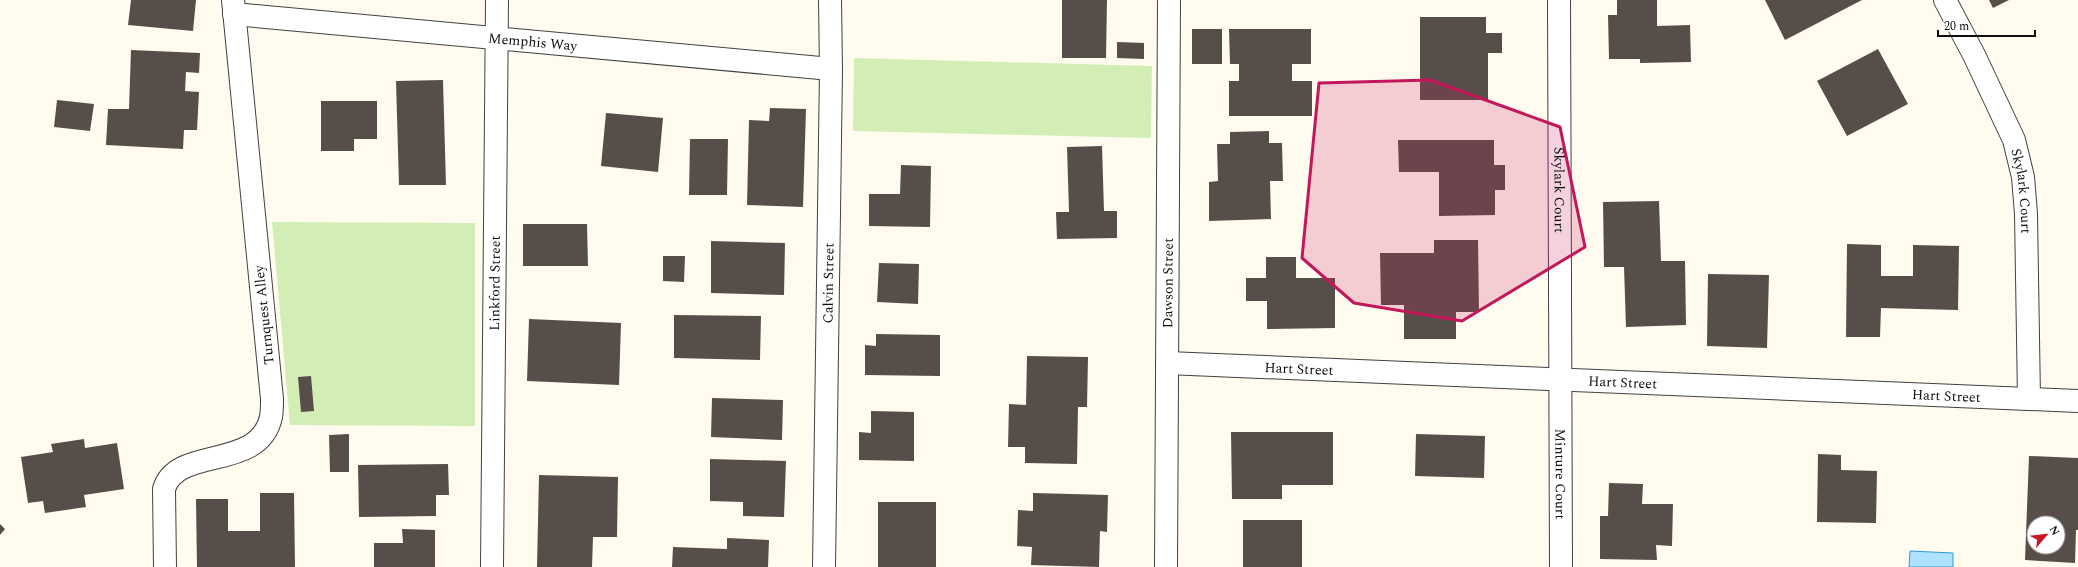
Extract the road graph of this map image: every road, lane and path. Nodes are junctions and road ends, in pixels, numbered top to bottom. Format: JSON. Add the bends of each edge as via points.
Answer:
{"nodes":[{"id":1,"x":497,"y":0,"type":"edge"},
{"id":2,"x":830,"y":0,"type":"edge"},
{"id":3,"x":1169,"y":0,"type":"edge"},
{"id":4,"x":1559,"y":0,"type":"edge"},
{"id":5,"x":1945,"y":0,"type":"edge"},
{"id":6,"x":234,"y":7,"type":"edge"},
{"id":7,"x":497,"y":39,"type":"junction"},
{"id":8,"x":831,"y":69,"type":"junction"},
{"id":9,"x":1167,"y":363,"type":"junction"},
{"id":10,"x":1560,"y":381,"type":"junction"},
{"id":11,"x":2030,"y":399,"type":"junction"},
{"id":12,"x":2078,"y":400,"type":"edge"},
{"id":13,"x":165,"y":567,"type":"edge"},
{"id":14,"x":492,"y":567,"type":"edge"},
{"id":15,"x":824,"y":567,"type":"edge"},
{"id":16,"x":1166,"y":567,"type":"edge"},
{"id":17,"x":1561,"y":567,"type":"edge"}],
"edges":[{"from":1,"to":7,"type":"street","name":"Linkford Street"},
{"from":2,"to":8,"type":"street","name":"Calvin Street"},
{"from":3,"to":9,"type":"street","name":"Dawson Street"},
{"from":4,"to":10,"type":"street","name":"Skylark Court"},
{"from":5,"to":11,"type":"street","name":"Skylark Court","via":[[2014,140],[2023,177]]},
{"from":6,"to":7,"type":"street","name":"Memphis Way"},
{"from":6,"to":13,"type":"street","name":"Turnquest Alley","via":[[272,399],[270,418],[265,430],[247,448],[183,467],[168,479],[164,489]]},
{"from":7,"to":8,"type":"street","name":"Memphis Way"},
{"from":7,"to":14,"type":"street","name":"Linkford Street"},
{"from":8,"to":15,"type":"street","name":"Calvin Street"},
{"from":9,"to":10,"type":"street","name":"Hart Street"},
{"from":9,"to":16,"type":"street","name":"Dawson Street"},
{"from":10,"to":11,"type":"street","name":"Hart Street"},
{"from":10,"to":17,"type":"street","name":"Minture Court"},
{"from":11,"to":12,"type":"street","name":"Hart Street"}]}
